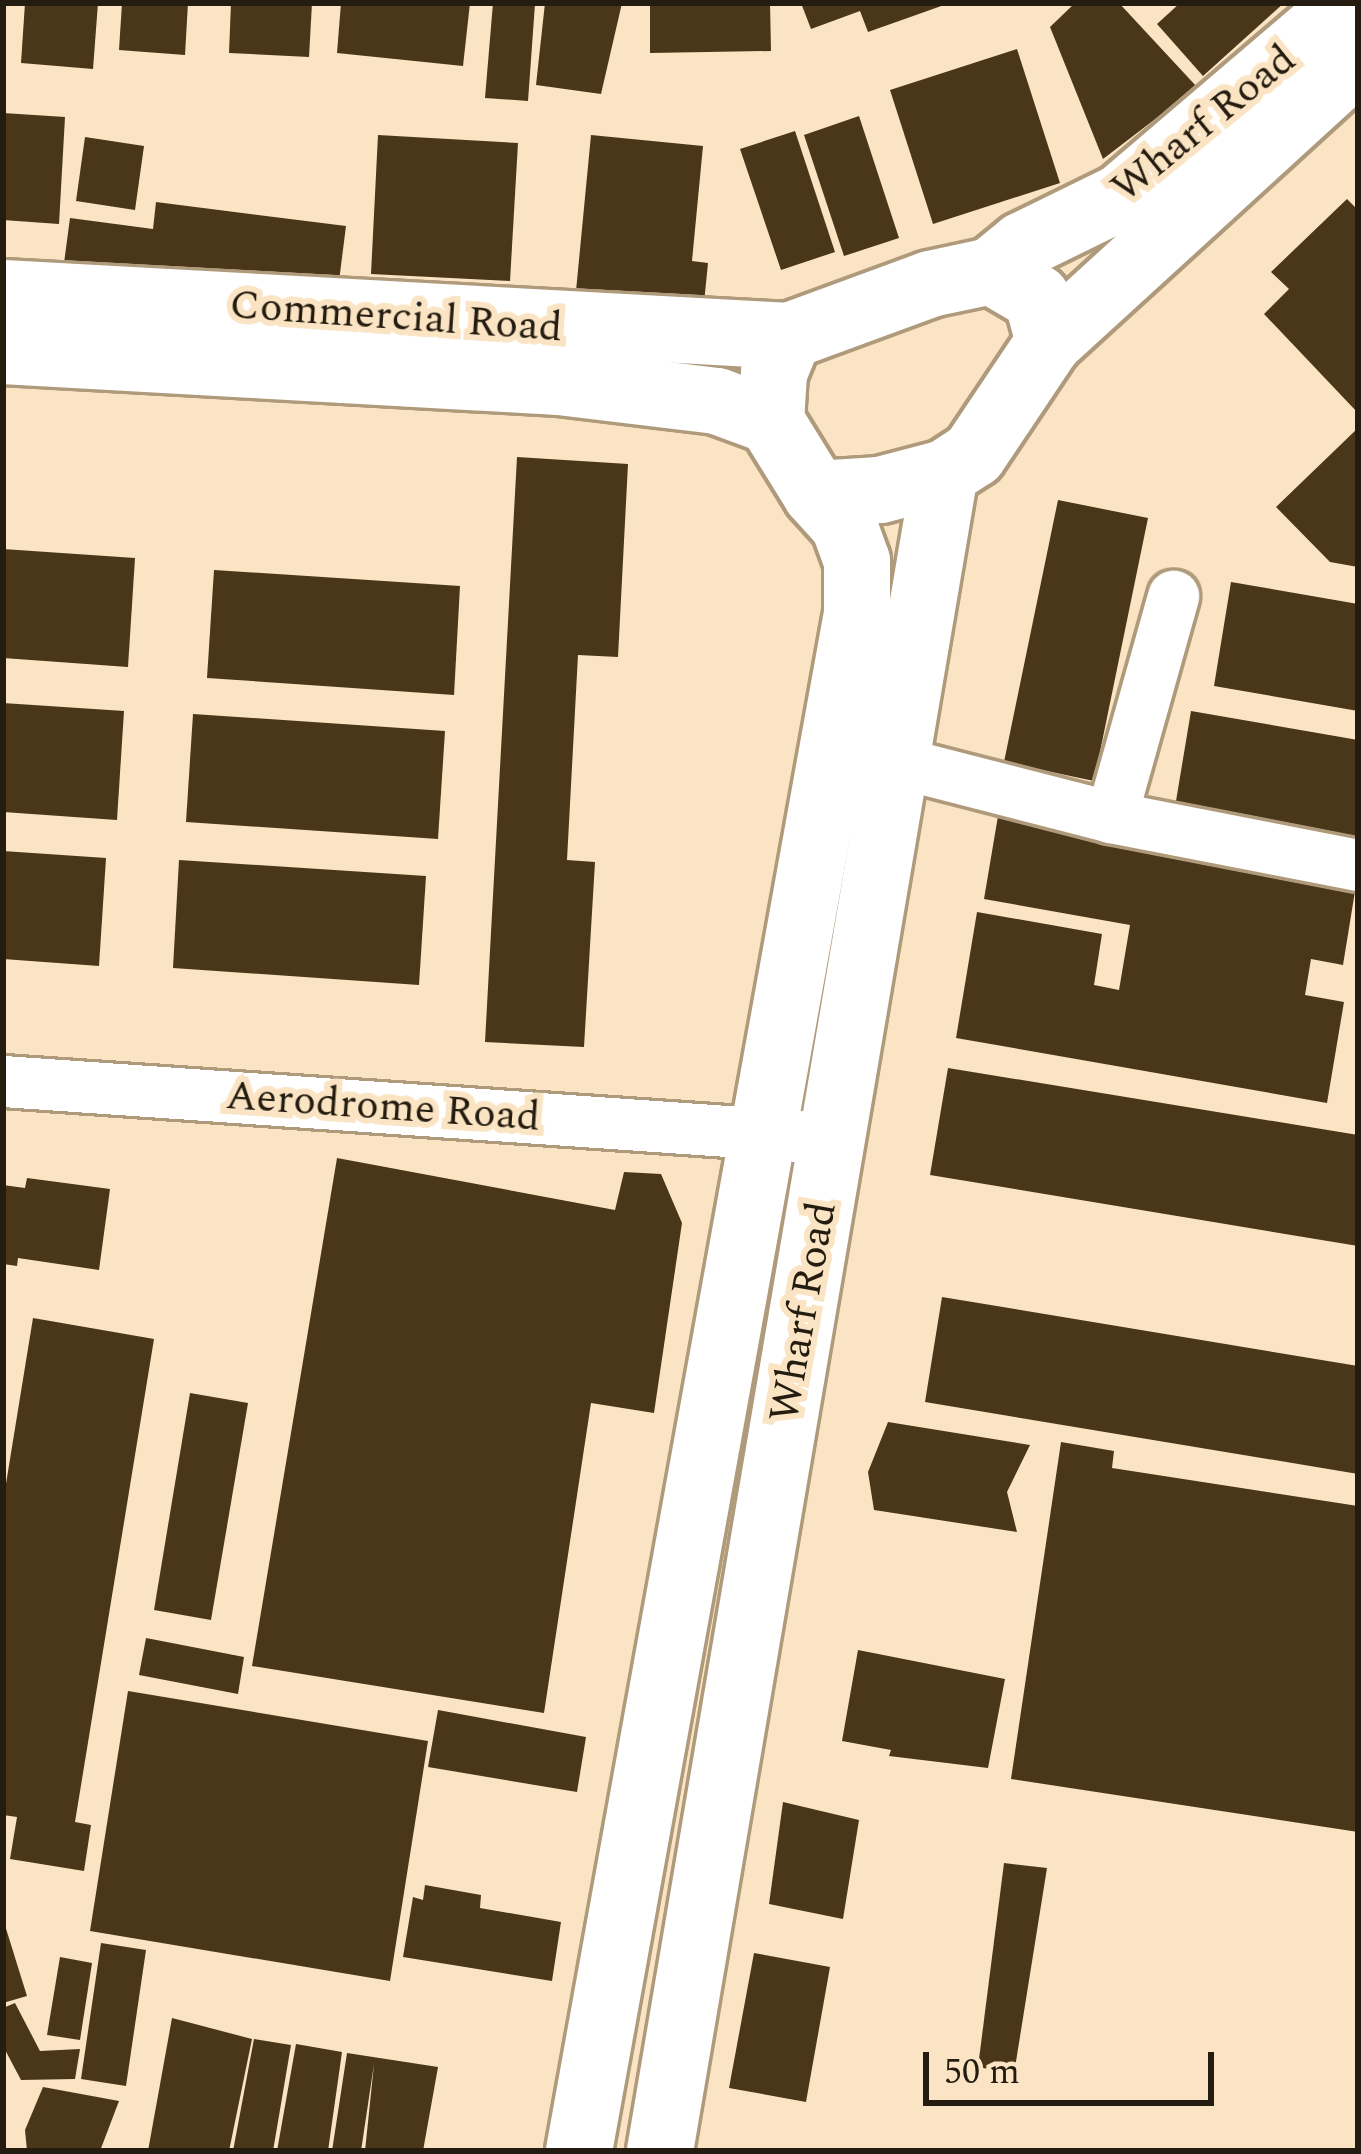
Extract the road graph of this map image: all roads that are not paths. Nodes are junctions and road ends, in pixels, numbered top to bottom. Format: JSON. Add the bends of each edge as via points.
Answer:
{"nodes":[{"id":1,"x":1348,"y":3,"type":"edge"},
{"id":2,"x":1358,"y":60,"type":"edge"},
{"id":3,"x":991,"y":271,"type":"junction"},
{"id":4,"x":3,"y":292,"type":"edge"},
{"id":5,"x":789,"y":336,"type":"junction"},
{"id":6,"x":1049,"y":342,"type":"junction"},
{"id":7,"x":3,"y":351,"type":"edge"},
{"id":8,"x":772,"y":421,"type":"junction"},
{"id":9,"x":945,"y":473,"type":"junction"},
{"id":10,"x":816,"y":494,"type":"junction"},
{"id":11,"x":1173,"y":596,"type":"dead end"},
{"id":12,"x":897,"y":762,"type":"junction"},
{"id":13,"x":1111,"y":818,"type":"junction"},
{"id":14,"x":1358,"y":865,"type":"edge"},
{"id":15,"x":3,"y":1081,"type":"edge"},
{"id":16,"x":764,"y":1134,"type":"junction"},
{"id":17,"x":834,"y":1138,"type":"junction"},
{"id":18,"x":579,"y":2151,"type":"edge"},
{"id":19,"x":660,"y":2151,"type":"edge"}],
"edges":[{"from":1,"to":3,"type":"main road","name":"Wharf Road","via":[[1121,197],[1023,245]]},
{"from":2,"to":6,"type":"main road","name":"Wharf Road"},
{"from":3,"to":5,"type":"main road","via":[[930,284]]},
{"from":3,"to":6,"type":"main road","via":[[1036,298]]},
{"from":4,"to":5,"type":"main road","name":"Commercial Road"},
{"from":5,"to":8,"type":"main road","via":[[774,373]]},
{"from":6,"to":9,"type":"main road","via":[[974,454]]},
{"from":7,"to":8,"type":"main road","name":"Commercial Road","via":[[560,382],[717,400]]},
{"from":8,"to":10,"type":"main road"},
{"from":9,"to":10,"type":"main road","via":[[880,490]]},
{"from":9,"to":12,"type":"main road","name":"Wharf Road"},
{"from":10,"to":16,"type":"main road","name":"Wharf Road","via":[[844,525],[857,561],[857,613]]},
{"from":11,"to":13,"type":"street"},
{"from":12,"to":13,"type":"street"},
{"from":12,"to":17,"type":"main road","name":"Wharf Road"},
{"from":13,"to":14,"type":"street"},
{"from":15,"to":16,"type":"street","name":"Aerodrome Road"},
{"from":16,"to":17,"type":"street","name":"Aerodrome Road"},
{"from":16,"to":18,"type":"main road","name":"Wharf Road"},
{"from":17,"to":19,"type":"main road","name":"Wharf Road"}]}
